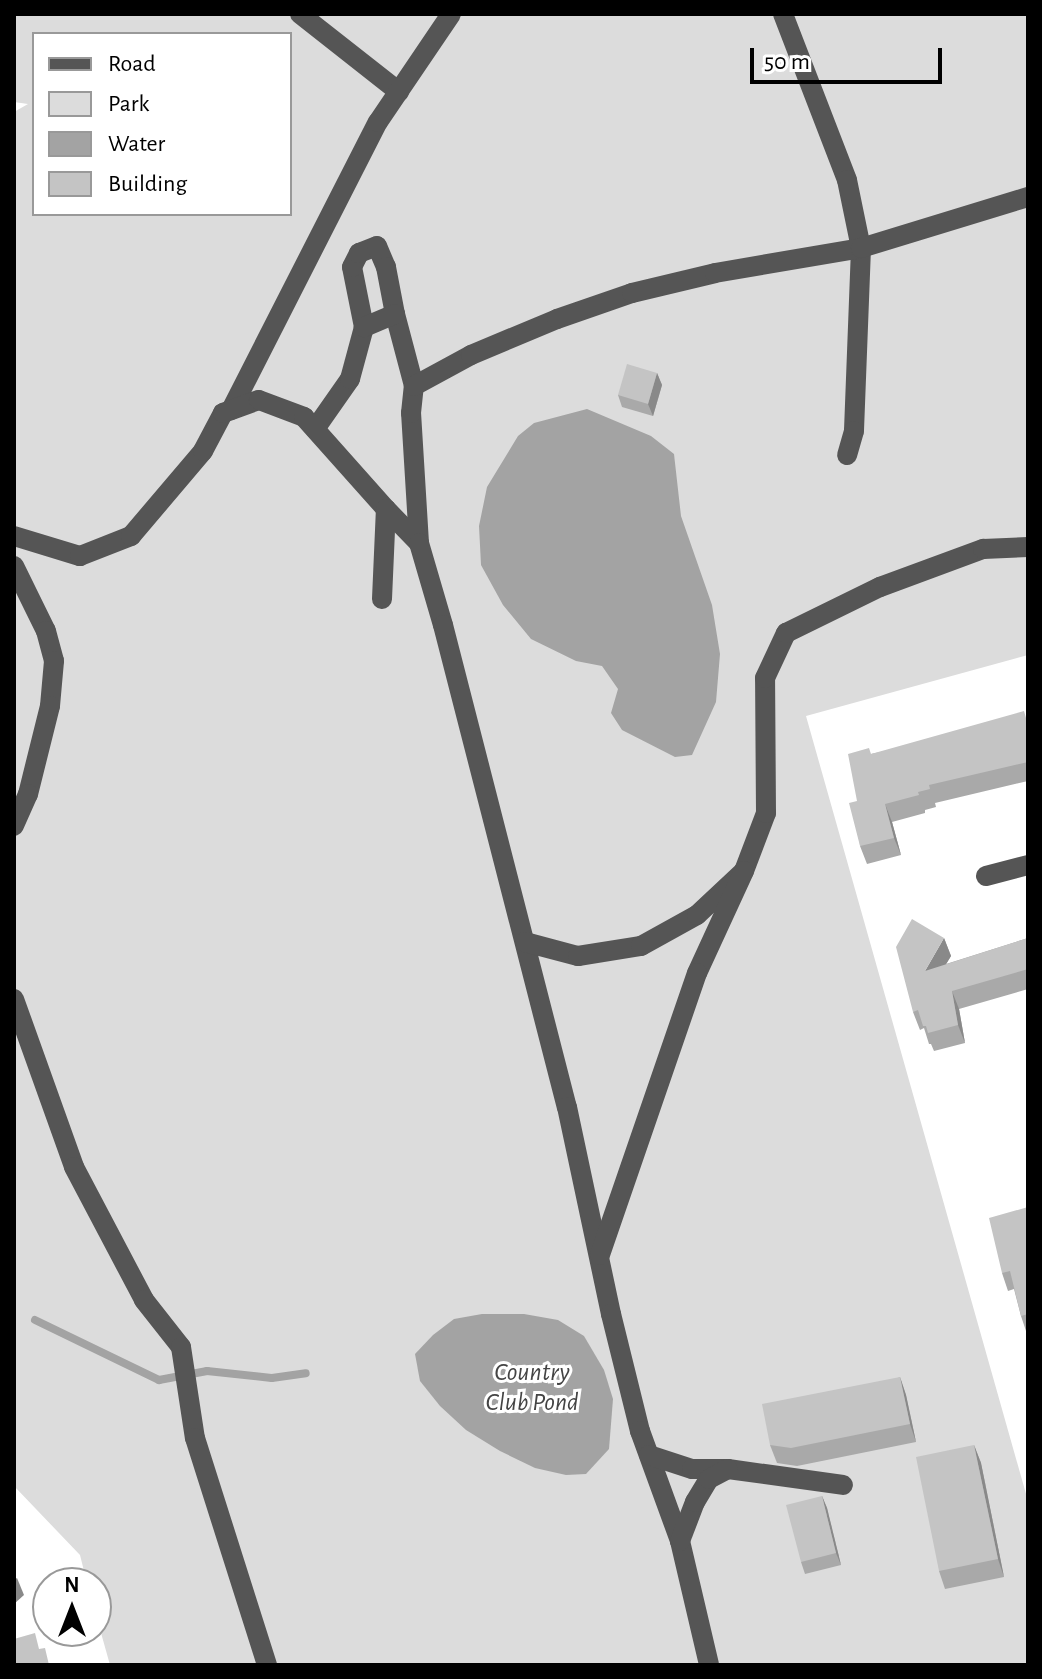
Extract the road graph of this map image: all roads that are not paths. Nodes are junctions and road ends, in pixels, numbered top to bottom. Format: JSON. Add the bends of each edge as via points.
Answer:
{"nodes":[{"id":1,"x":300,"y":14,"type":"edge"},
{"id":2,"x":451,"y":14,"type":"edge"},
{"id":3,"x":783,"y":14,"type":"edge"},
{"id":4,"x":399,"y":92,"type":"junction"},
{"id":5,"x":1028,"y":197,"type":"edge"},
{"id":6,"x":861,"y":248,"type":"junction"},
{"id":7,"x":395,"y":314,"type":"junction"},
{"id":8,"x":364,"y":327,"type":"junction"},
{"id":9,"x":414,"y":386,"type":"junction"},
{"id":10,"x":231,"y":410,"type":"junction"},
{"id":11,"x":315,"y":429,"type":"junction"},
{"id":12,"x":847,"y":455,"type":"dead end"},
{"id":13,"x":386,"y":509,"type":"junction"},
{"id":14,"x":14,"y":536,"type":"edge"},
{"id":15,"x":419,"y":543,"type":"junction"},
{"id":16,"x":1028,"y":547,"type":"edge"},
{"id":17,"x":14,"y":566,"type":"edge"},
{"id":18,"x":382,"y":599,"type":"dead end"},
{"id":19,"x":14,"y":826,"type":"edge"},
{"id":20,"x":1028,"y":865,"type":"edge"},
{"id":21,"x":744,"y":871,"type":"junction"},
{"id":22,"x":986,"y":876,"type":"dead end"},
{"id":23,"x":525,"y":942,"type":"junction"},
{"id":24,"x":14,"y":999,"type":"edge"},
{"id":25,"x":599,"y":1259,"type":"junction"},
{"id":26,"x":649,"y":1455,"type":"junction"},
{"id":27,"x":728,"y":1469,"type":"junction"},
{"id":28,"x":843,"y":1485,"type":"dead end"},
{"id":29,"x":680,"y":1541,"type":"junction"},
{"id":30,"x":267,"y":1665,"type":"edge"},
{"id":31,"x":709,"y":1665,"type":"edge"}],
"edges":[{"from":1,"to":4,"type":"street"},
{"from":2,"to":4,"type":"street"},
{"from":3,"to":6,"type":"street","via":[[847,180]]},
{"from":4,"to":10,"type":"street","via":[[334,206]]},
{"from":5,"to":6,"type":"street"},
{"from":6,"to":9,"type":"street","via":[[632,293],[514,337]]},
{"from":6,"to":12,"type":"street","via":[[854,431]]},
{"from":7,"to":8,"type":"street"},
{"from":7,"to":8,"type":"street","via":[[377,246],[359,253],[352,267]]},
{"from":7,"to":9,"type":"street"},
{"from":8,"to":11,"type":"street","via":[[350,379]]},
{"from":9,"to":15,"type":"street"},
{"from":10,"to":11,"type":"street","via":[[259,400],[304,417]]},
{"from":10,"to":14,"type":"street","via":[[223,413],[203,451],[131,536],[80,556]]},
{"from":11,"to":13,"type":"street"},
{"from":13,"to":15,"type":"street"},
{"from":13,"to":18,"type":"street"},
{"from":15,"to":23,"type":"street"},
{"from":16,"to":21,"type":"street","via":[[983,549],[880,587],[786,633],[765,678],[766,813]]},
{"from":17,"to":19,"type":"street","via":[[46,631],[54,661],[50,706],[28,794]]},
{"from":20,"to":22,"type":"street"},
{"from":21,"to":23,"type":"street","via":[[697,915],[641,946],[578,956]]},
{"from":21,"to":25,"type":"street","via":[[697,973]]},
{"from":23,"to":25,"type":"street"},
{"from":24,"to":30,"type":"street","via":[[74,1167],[144,1300],[181,1347],[211,1497]]},
{"from":25,"to":26,"type":"street"},
{"from":26,"to":27,"type":"street","via":[[692,1469]]},
{"from":26,"to":29,"type":"street"},
{"from":27,"to":28,"type":"street"},
{"from":27,"to":29,"type":"street","via":[[709,1479]]},
{"from":29,"to":31,"type":"street"}]}
